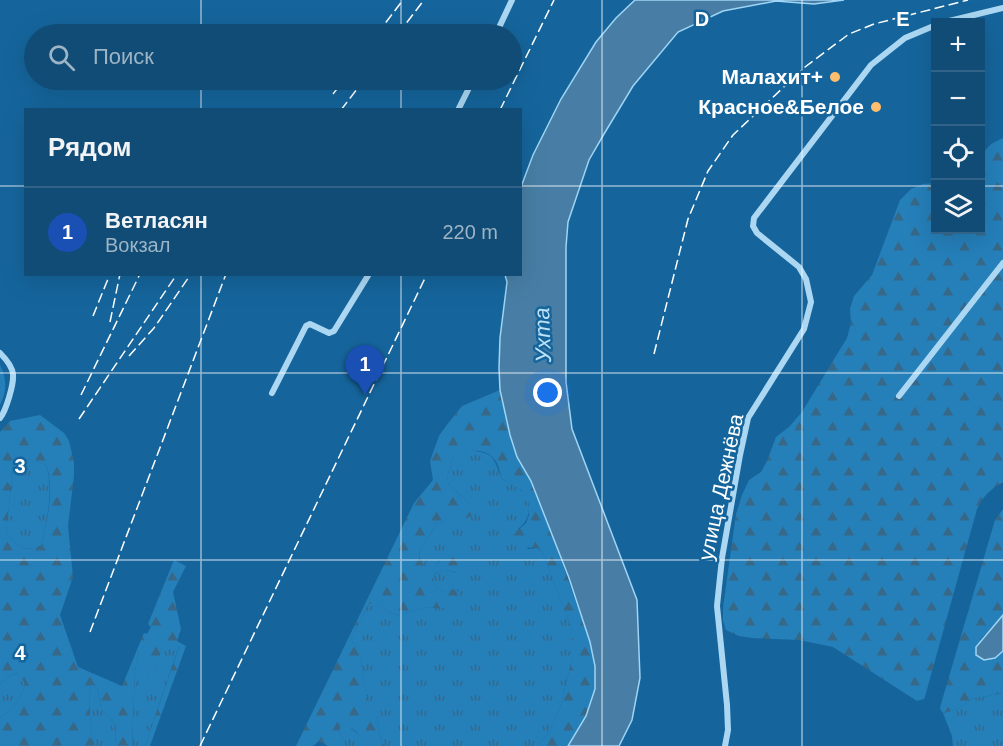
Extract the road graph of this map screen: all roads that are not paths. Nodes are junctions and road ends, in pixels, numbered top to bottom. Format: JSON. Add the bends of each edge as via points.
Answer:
{"nodes":[{"id":1,"x":512,"y":0,"type":"edge"},
{"id":2,"x":1003,"y":8,"type":"edge"},
{"id":3,"x":962,"y":18,"type":"edge"},
{"id":4,"x":501,"y":24,"type":"edge"},
{"id":5,"x":931,"y":27,"type":"edge"},
{"id":6,"x":468,"y":90,"type":"edge"},
{"id":7,"x":459,"y":108,"type":"edge"},
{"id":8,"x":1003,"y":263,"type":"edge"},
{"id":9,"x":368,"y":276,"type":"edge"},
{"id":10,"x":0,"y":353,"type":"edge"},
{"id":11,"x":272,"y":393,"type":"dead end"},
{"id":12,"x":899,"y":396,"type":"dead end"},
{"id":13,"x":0,"y":418,"type":"edge"},
{"id":14,"x":725,"y":746,"type":"edge"}],
"edges":[{"from":1,"to":4,"type":"street"},
{"from":2,"to":3,"type":"street"},
{"from":5,"to":14,"type":"street","name":"улица Дежнёва","via":[[899,42],[867,69],[753,221],[754,229],[799,267],[811,302],[804,329],[748,418],[740,454],[717,606],[727,705]]},
{"from":6,"to":7,"type":"street"},
{"from":8,"to":12,"type":"street"},
{"from":9,"to":11,"type":"street","via":[[334,331],[306,326]]},
{"from":10,"to":13,"type":"street","via":[[14,377]]}]}
